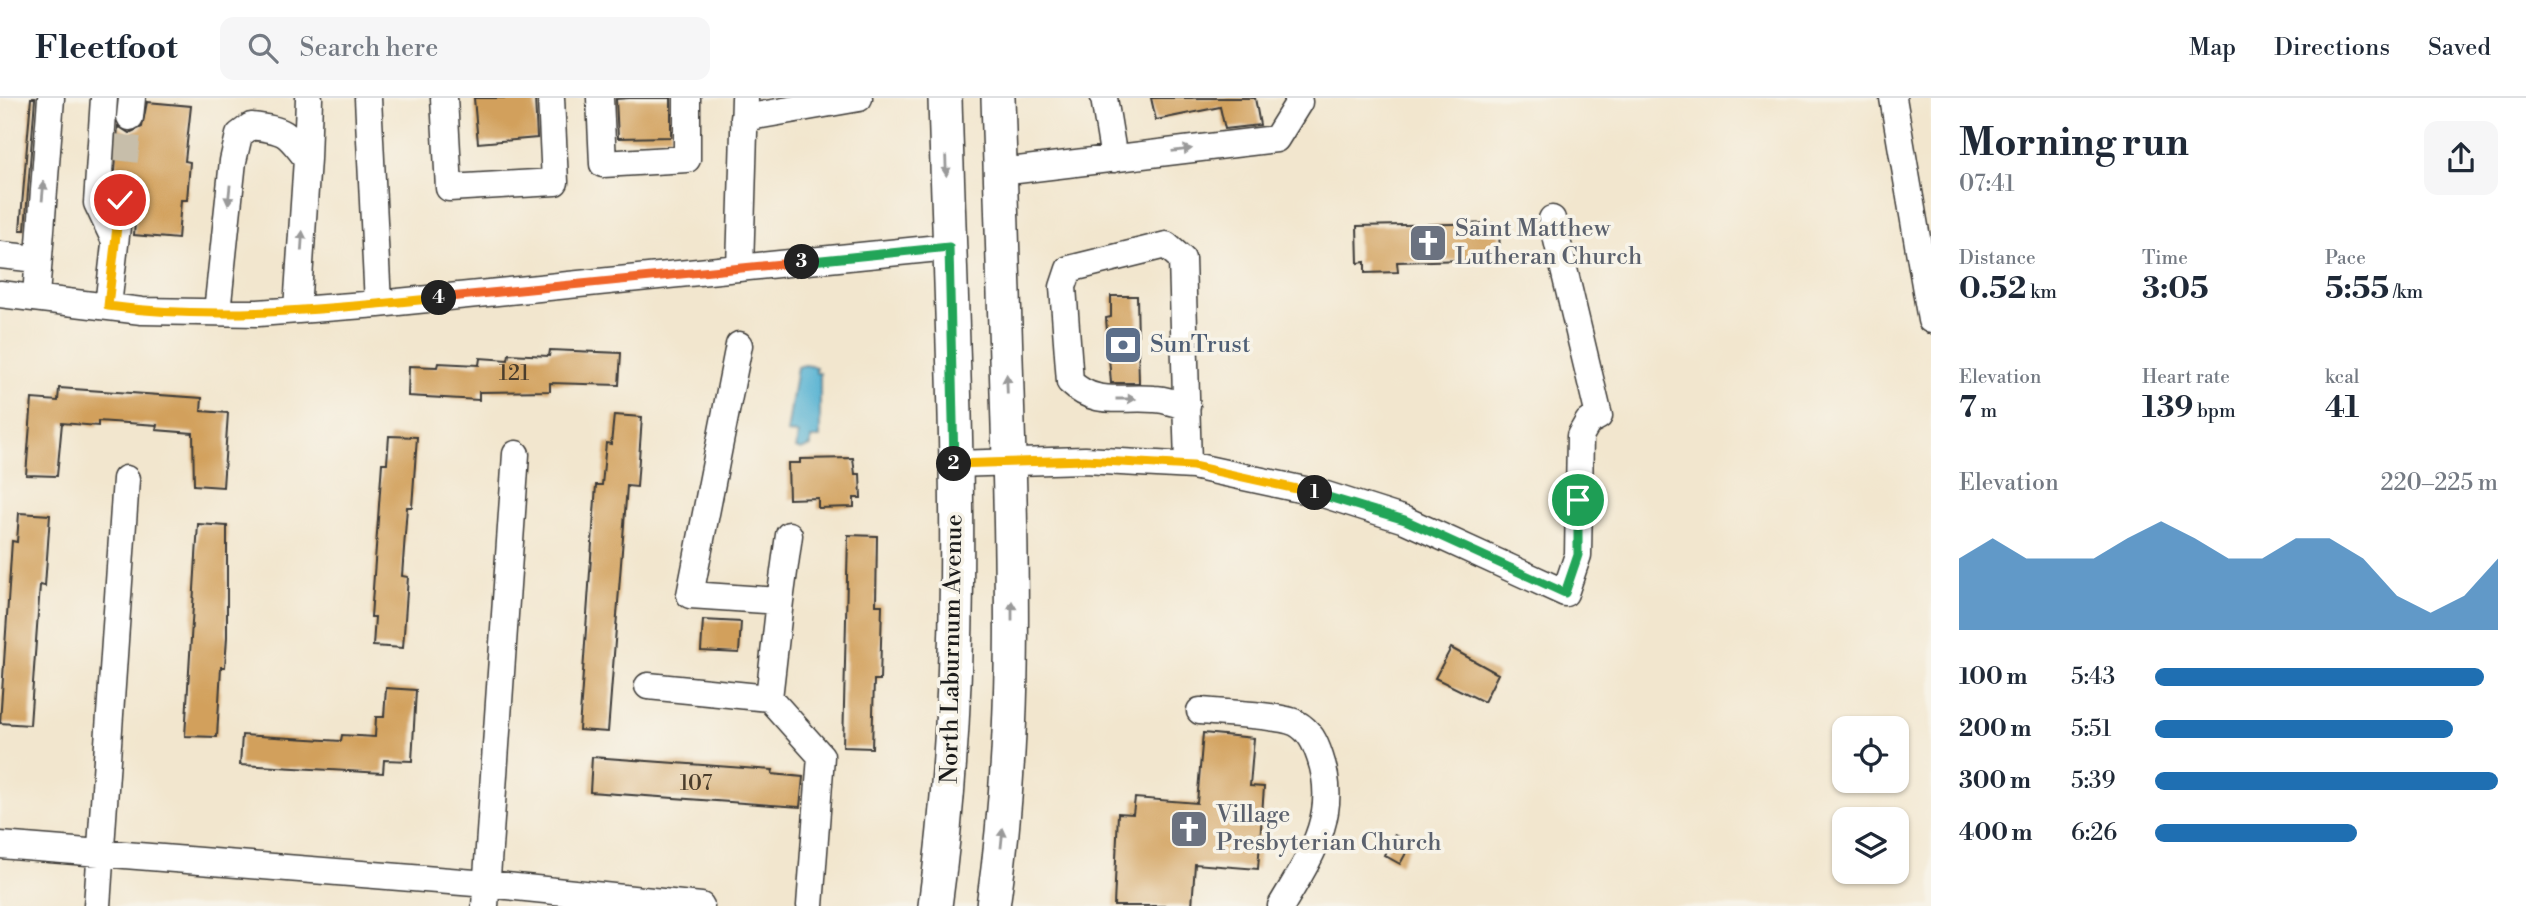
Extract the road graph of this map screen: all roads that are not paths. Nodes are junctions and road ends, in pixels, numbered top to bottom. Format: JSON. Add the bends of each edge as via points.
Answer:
{"nodes":[{"id":1,"x":51,"y":98,"type":"edge"},
{"id":2,"x":104,"y":98,"type":"edge"},
{"id":3,"x":309,"y":98,"type":"edge"},
{"id":4,"x":368,"y":98,"type":"edge"},
{"id":5,"x":444,"y":98,"type":"edge"},
{"id":6,"x":551,"y":98,"type":"edge"},
{"id":7,"x":600,"y":98,"type":"edge"},
{"id":8,"x":687,"y":98,"type":"edge"},
{"id":9,"x":859,"y":98,"type":"edge"},
{"id":10,"x":945,"y":98,"type":"edge"},
{"id":11,"x":998,"y":98,"type":"edge"},
{"id":12,"x":1104,"y":98,"type":"edge"},
{"id":13,"x":1298,"y":98,"type":"edge"},
{"id":14,"x":1893,"y":98,"type":"edge"},
{"id":15,"x":745,"y":108,"type":"edge"},
{"id":16,"x":307,"y":159,"type":"junction"},
{"id":17,"x":1114,"y":159,"type":"junction"},
{"id":18,"x":1000,"y":172,"type":"junction"},
{"id":19,"x":120,"y":200,"type":"tunnel mouth"},
{"id":20,"x":1552,"y":219,"type":"dead end"},
{"id":21,"x":115,"y":241,"type":"junction"},
{"id":22,"x":949,"y":247,"type":"junction"},
{"id":23,"x":0,"y":255,"type":"edge"},
{"id":24,"x":38,"y":259,"type":"junction"},
{"id":25,"x":740,"y":268,"type":"junction"},
{"id":26,"x":0,"y":294,"type":"edge"},
{"id":27,"x":36,"y":296,"type":"junction"},
{"id":28,"x":378,"y":304,"type":"junction"},
{"id":29,"x":108,"y":306,"type":"junction"},
{"id":30,"x":297,"y":309,"type":"junction"},
{"id":31,"x":217,"y":312,"type":"junction"},
{"id":32,"x":1931,"y":320,"type":"edge"},
{"id":33,"x":739,"y":345,"type":"dead end"},
{"id":34,"x":1186,"y":406,"type":"junction"},
{"id":35,"x":516,"y":454,"type":"dead end"},
{"id":36,"x":1009,"y":462,"type":"junction"},
{"id":37,"x":954,"y":464,"type":"junction"},
{"id":38,"x":1188,"y":465,"type":"junction"},
{"id":39,"x":126,"y":479,"type":"dead end"},
{"id":40,"x":789,"y":535,"type":"dead end"},
{"id":41,"x":780,"y":601,"type":"junction"},
{"id":42,"x":648,"y":686,"type":"dead end"},
{"id":43,"x":769,"y":698,"type":"junction"},
{"id":44,"x":1200,"y":711,"type":"dead end"},
{"id":45,"x":0,"y":845,"type":"edge"},
{"id":46,"x":100,"y":853,"type":"junction"},
{"id":47,"x":486,"y":895,"type":"edge"},
{"id":48,"x":97,"y":906,"type":"edge"},
{"id":49,"x":701,"y":906,"type":"edge"},
{"id":50,"x":810,"y":906,"type":"edge"},
{"id":51,"x":935,"y":906,"type":"edge"},
{"id":52,"x":993,"y":906,"type":"edge"},
{"id":53,"x":1281,"y":906,"type":"edge"}],
"edges":[{"from":24,"to":1,"type":"street","one_way":true},
{"from":2,"to":21,"type":"street","via":[[97,203]]},
{"from":3,"to":16,"type":"street"},
{"from":4,"to":28,"type":"street"},
{"from":5,"to":6,"type":"street","via":[[449,188],[555,182]]},
{"from":7,"to":8,"type":"street","via":[[603,164],[687,159]]},
{"from":9,"to":15,"type":"street"},
{"from":10,"to":22,"type":"main road","name":"North Laburnum Avenue","one_way":true},
{"from":11,"to":18,"type":"main road"},
{"from":12,"to":17,"type":"street"},
{"from":17,"to":13,"type":"street","one_way":true,"via":[[1276,139]]},
{"from":14,"to":32,"type":"street"},
{"from":15,"to":25,"type":"street"},
{"from":30,"to":16,"type":"street","one_way":true},
{"from":16,"to":31,"type":"street","one_way":true,"via":[[279,129],[251,126],[239,135]]},
{"from":17,"to":18,"type":"street"},
{"from":36,"to":18,"type":"main road","one_way":true},
{"from":19,"to":21,"type":"street"},
{"from":20,"to":38,"type":"street","via":[[1599,416],[1588,422],[1580,436],[1578,555],[1565,593],[1405,520],[1324,495]]},
{"from":21,"to":29,"type":"street"},
{"from":22,"to":25,"type":"street"},
{"from":22,"to":37,"type":"main road","name":"North Laburnum Avenue"},
{"from":23,"to":24,"type":"street"},
{"from":24,"to":27,"type":"street"},
{"from":25,"to":28,"type":"street"},
{"from":26,"to":27,"type":"street"},
{"from":27,"to":29,"type":"street"},
{"from":28,"to":30,"type":"street"},
{"from":29,"to":31,"type":"street"},
{"from":30,"to":31,"type":"street"},
{"from":33,"to":41,"type":"street","via":[[690,595]]},
{"from":34,"to":34,"type":"street","one_way":true,"via":[[1182,259],[1166,245],[1069,269],[1063,286],[1070,382],[1083,394],[1100,399],[1155,399]]},
{"from":34,"to":38,"type":"street"},
{"from":35,"to":47,"type":"street"},
{"from":36,"to":37,"type":"street"},
{"from":36,"to":38,"type":"street"},
{"from":52,"to":36,"type":"main road","one_way":true,"via":[[1006,808],[1012,707]]},
{"from":37,"to":51,"type":"main road","name":"North Laburnum Avenue","via":[[956,691]]},
{"from":39,"to":46,"type":"street"},
{"from":40,"to":41,"type":"street"},
{"from":41,"to":43,"type":"street"},
{"from":42,"to":43,"type":"street"},
{"from":43,"to":50,"type":"street","via":[[821,756]]},
{"from":44,"to":53,"type":"street","via":[[1293,721],[1310,733],[1315,743],[1329,791],[1317,842]]},
{"from":45,"to":46,"type":"street"},
{"from":46,"to":47,"type":"street"},
{"from":46,"to":48,"type":"street"},
{"from":47,"to":49,"type":"street"}]}
